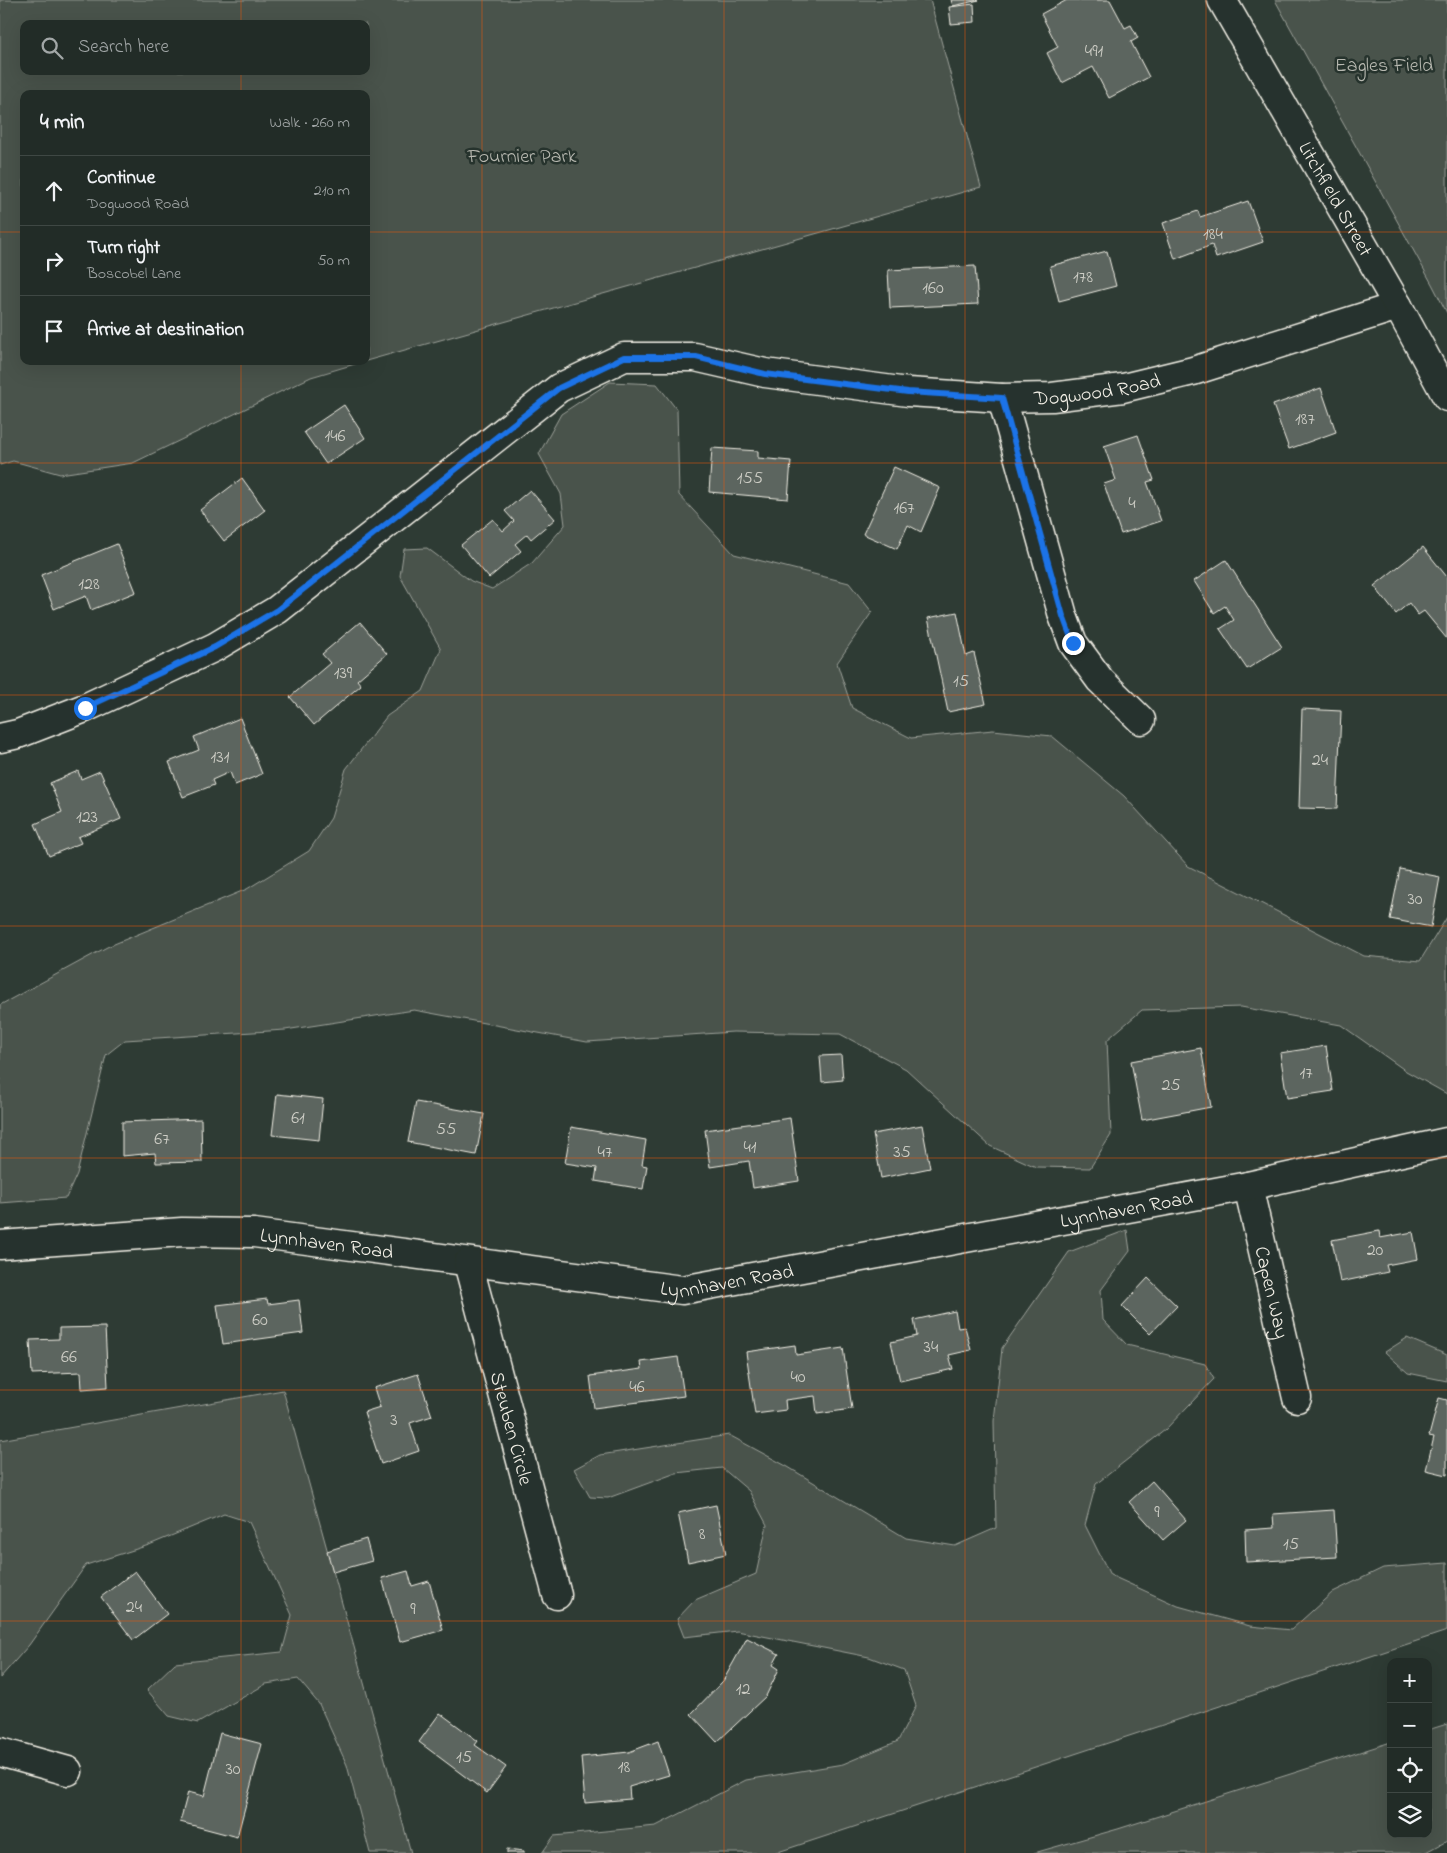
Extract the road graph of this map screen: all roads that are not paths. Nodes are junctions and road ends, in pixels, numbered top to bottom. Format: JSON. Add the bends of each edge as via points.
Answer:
{"nodes":[{"id":1,"x":1222,"y":0,"type":"edge"},
{"id":2,"x":1398,"y":306,"type":"junction"},
{"id":3,"x":1447,"y":397,"type":"edge"},
{"id":4,"x":1002,"y":398,"type":"junction"},
{"id":5,"x":1141,"y":720,"type":"dead end"},
{"id":6,"x":0,"y":738,"type":"edge"},
{"id":7,"x":1447,"y":1142,"type":"edge"},
{"id":8,"x":1248,"y":1186,"type":"junction"},
{"id":9,"x":0,"y":1245,"type":"edge"},
{"id":10,"x":468,"y":1263,"type":"junction"},
{"id":11,"x":1297,"y":1398,"type":"dead end"},
{"id":12,"x":556,"y":1594,"type":"dead end"},
{"id":13,"x":0,"y":1752,"type":"edge"},
{"id":14,"x":68,"y":1771,"type":"dead end"}],
"edges":[{"from":1,"to":2,"type":"street","name":"Litchfield Street"},
{"from":2,"to":3,"type":"street","name":"Litchfield Street"},
{"from":2,"to":4,"type":"street","name":"Dogwood Road","via":[[1193,371],[1123,388],[1052,397]]},
{"from":4,"to":5,"type":"street","via":[[1073,643],[1100,680]]},
{"from":4,"to":6,"type":"street","name":"Dogwood Road","via":[[908,392],[765,374],[696,357],[624,357],[559,388],[277,610],[215,647],[94,704]]},
{"from":7,"to":8,"type":"street","name":"Lynnhaven Road"},
{"from":8,"to":10,"type":"street","name":"Lynnhaven Road","via":[[682,1290]]},
{"from":8,"to":11,"type":"street","name":"Capen Way"},
{"from":9,"to":10,"type":"street","name":"Lynnhaven Road","via":[[182,1232],[254,1233]]},
{"from":10,"to":12,"type":"street","name":"Steuben Circle"},
{"from":13,"to":14,"type":"street"}]}
